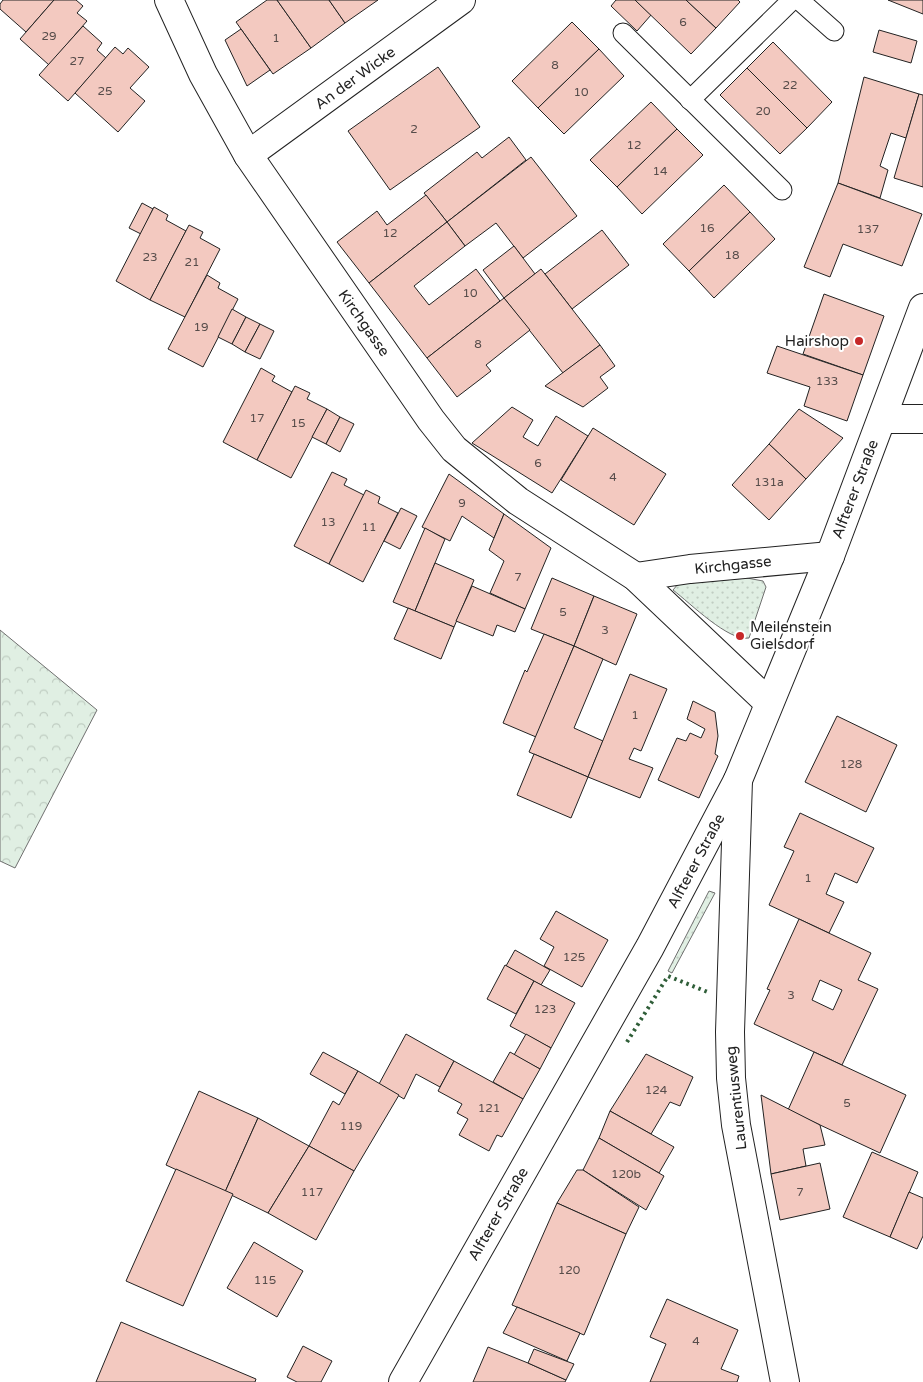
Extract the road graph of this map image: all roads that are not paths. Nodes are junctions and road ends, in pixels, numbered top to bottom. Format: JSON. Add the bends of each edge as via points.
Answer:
{"nodes":[{"id":1,"x":169,"y":0,"type":"edge"},
{"id":2,"x":461,"y":0,"type":"edge"},
{"id":3,"x":792,"y":0,"type":"edge"},
{"id":4,"x":799,"y":0,"type":"edge"},
{"id":5,"x":834,"y":31,"type":"dead end"},
{"id":6,"x":623,"y":33,"type":"dead end"},
{"id":7,"x":690,"y":100,"type":"junction"},
{"id":8,"x":248,"y":155,"type":"junction"},
{"id":9,"x":782,"y":190,"type":"dead end"},
{"id":10,"x":923,"y":308,"type":"edge"},
{"id":11,"x":882,"y":419,"type":"junction"},
{"id":12,"x":923,"y":419,"type":"edge"},
{"id":13,"x":830,"y":556,"type":"junction"},
{"id":14,"x":636,"y":577,"type":"junction"},
{"id":15,"x":769,"y":703,"type":"junction"},
{"id":16,"x":738,"y":780,"type":"junction"},
{"id":17,"x":403,"y":1382,"type":"edge"},
{"id":18,"x":785,"y":1382,"type":"edge"}],
"edges":[{"from":1,"to":8,"type":"street","name":"Kirchgasse","via":[[203,74]]},
{"from":2,"to":8,"type":"street","name":"An der Wicke"},
{"from":3,"to":7,"type":"lane"},
{"from":4,"to":5,"type":"lane"},
{"from":6,"to":7,"type":"lane"},
{"from":7,"to":9,"type":"lane"},
{"from":8,"to":14,"type":"street","name":"Kirchgasse","via":[[454,449],[518,501]]},
{"from":10,"to":11,"type":"street","name":"Alfterer Straße"},
{"from":11,"to":12,"type":"street"},
{"from":11,"to":13,"type":"street","name":"Alfterer Straße"},
{"from":13,"to":14,"type":"street","name":"Kirchgasse"},
{"from":13,"to":15,"type":"street","name":"Alfterer Straße"},
{"from":14,"to":15,"type":"street","name":"Kirchgasse"},
{"from":15,"to":16,"type":"street","name":"Alfterer Straße"},
{"from":16,"to":17,"type":"street","name":"Alfterer Straße","via":[[650,946]]},
{"from":16,"to":18,"type":"street","name":"Laurentiusweg","via":[[731,1078],[736,1125]]}]}
